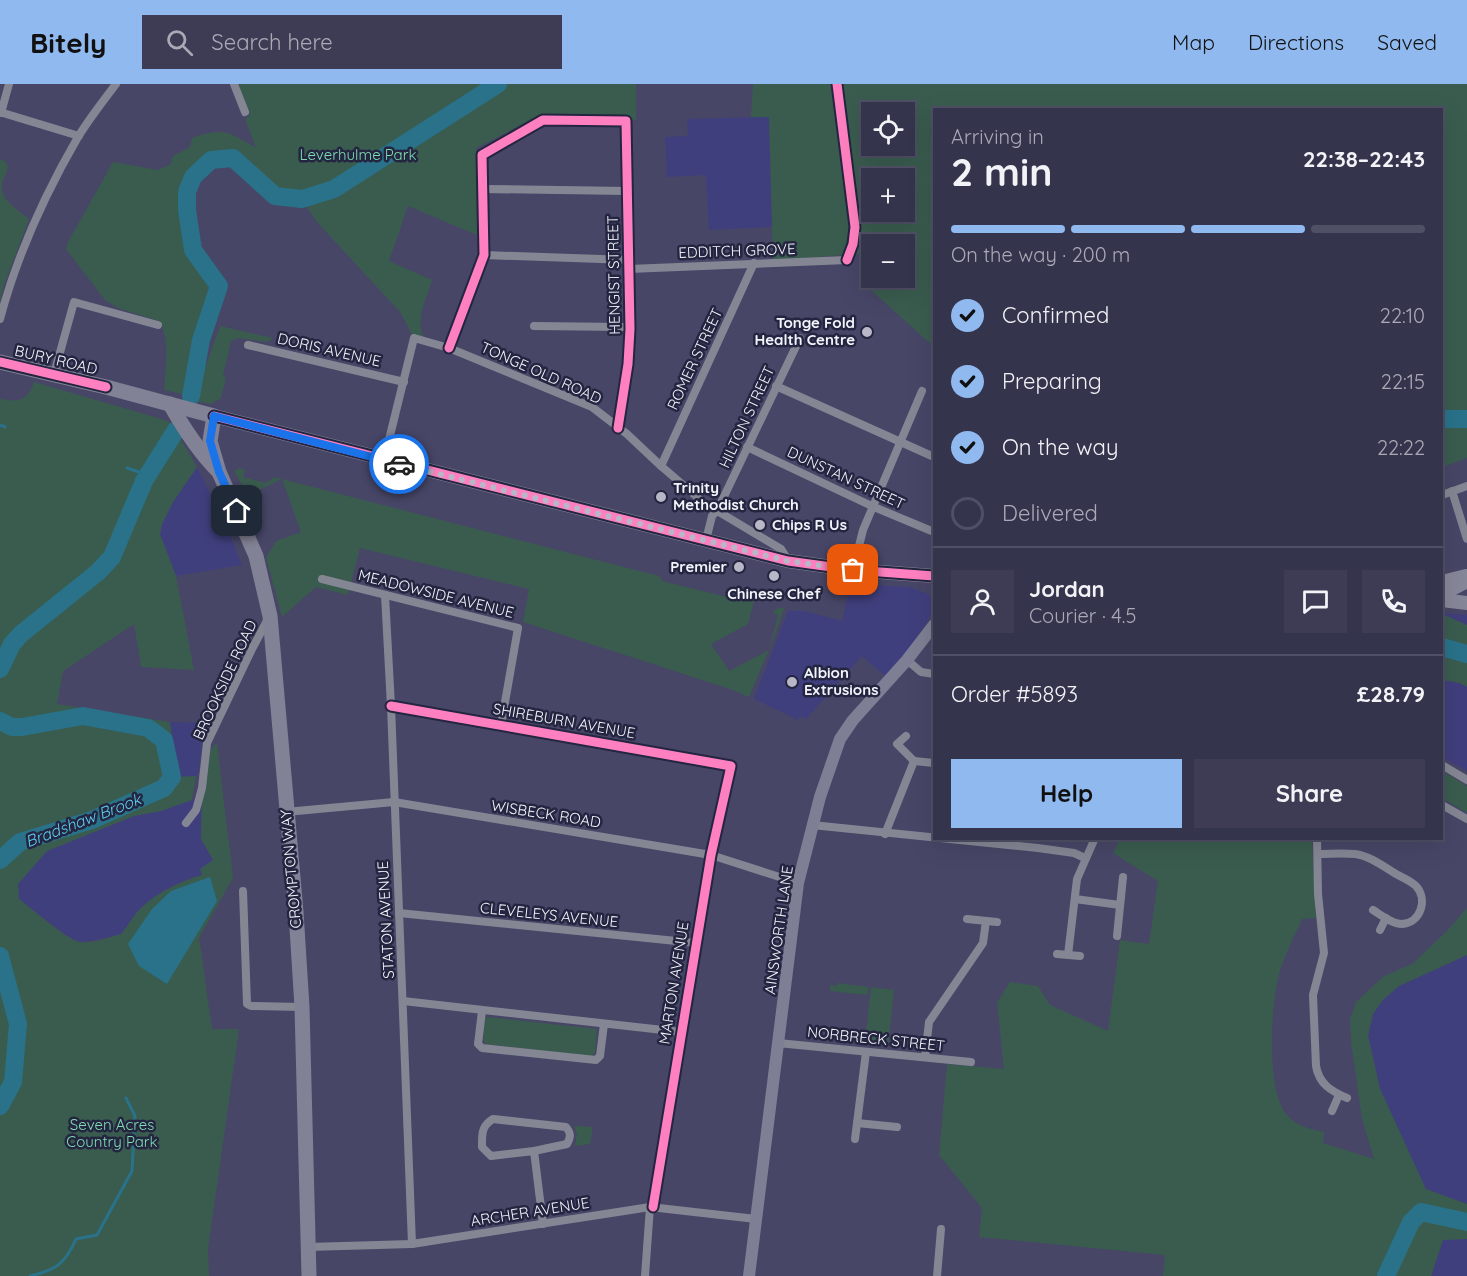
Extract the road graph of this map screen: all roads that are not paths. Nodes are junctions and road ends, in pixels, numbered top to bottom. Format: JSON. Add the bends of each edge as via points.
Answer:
{"nodes":[{"id":1,"x":9,"y":84,"type":"edge"},
{"id":2,"x":116,"y":84,"type":"edge"},
{"id":3,"x":234,"y":84,"type":"edge"},
{"id":4,"x":245,"y":112,"type":"dead end"},
{"id":5,"x":0,"y":113,"type":"edge"},
{"id":6,"x":79,"y":136,"type":"junction"},
{"id":7,"x":483,"y":189,"type":"junction"},
{"id":8,"x":627,"y":191,"type":"junction"},
{"id":9,"x":484,"y":255,"type":"junction"},
{"id":10,"x":847,"y":260,"type":"dead end"},
{"id":11,"x":754,"y":263,"type":"junction"},
{"id":12,"x":629,"y":265,"type":"junction"},
{"id":13,"x":0,"y":319,"type":"edge"},
{"id":14,"x":158,"y":325,"type":"dead end"},
{"id":15,"x":534,"y":326,"type":"dead end"},
{"id":16,"x":630,"y":329,"type":"junction"},
{"id":17,"x":800,"y":338,"type":"dead end"},
{"id":18,"x":248,"y":345,"type":"dead end"},
{"id":19,"x":449,"y":348,"type":"junction"},
{"id":20,"x":0,"y":362,"type":"edge"},
{"id":21,"x":54,"y":374,"type":"junction"},
{"id":22,"x":404,"y":382,"type":"junction"},
{"id":23,"x":776,"y":386,"type":"junction"},
{"id":24,"x":922,"y":391,"type":"dead end"},
{"id":25,"x":170,"y":404,"type":"junction"},
{"id":26,"x":207,"y":414,"type":"junction"},
{"id":27,"x":618,"y":428,"type":"junction"},
{"id":28,"x":900,"y":443,"type":"junction"},
{"id":29,"x":197,"y":445,"type":"junction"},
{"id":30,"x":747,"y":447,"type":"junction"},
{"id":31,"x":933,"y":457,"type":"edge"},
{"id":32,"x":384,"y":460,"type":"junction"},
{"id":33,"x":661,"y":466,"type":"junction"},
{"id":34,"x":219,"y":472,"type":"junction"},
{"id":35,"x":1467,"y":486,"type":"edge"},
{"id":36,"x":1452,"y":491,"type":"junction"},
{"id":37,"x":1443,"y":495,"type":"edge"},
{"id":38,"x":873,"y":507,"type":"junction"},
{"id":39,"x":717,"y":511,"type":"junction"},
{"id":40,"x":933,"y":532,"type":"edge"},
{"id":41,"x":1467,"y":539,"type":"edge"},
{"id":42,"x":706,"y":540,"type":"junction"},
{"id":43,"x":788,"y":561,"type":"junction"},
{"id":44,"x":853,"y":570,"type":"junction"},
{"id":45,"x":933,"y":576,"type":"edge"},
{"id":46,"x":1467,"y":576,"type":"edge"},
{"id":47,"x":322,"y":579,"type":"dead end"},
{"id":48,"x":1467,"y":581,"type":"edge"},
{"id":49,"x":1443,"y":582,"type":"edge"},
{"id":50,"x":1443,"y":593,"type":"edge"},
{"id":51,"x":385,"y":595,"type":"junction"},
{"id":52,"x":1443,"y":600,"type":"edge"},
{"id":53,"x":1467,"y":603,"type":"edge"},
{"id":54,"x":270,"y":616,"type":"junction"},
{"id":55,"x":933,"y":626,"type":"edge"},
{"id":56,"x":907,"y":660,"type":"junction"},
{"id":57,"x":933,"y":674,"type":"edge"},
{"id":58,"x":391,"y":706,"type":"junction"},
{"id":59,"x":501,"y":725,"type":"junction"},
{"id":60,"x":906,"y":736,"type":"dead end"},
{"id":61,"x":914,"y":761,"type":"junction"},
{"id":62,"x":933,"y":763,"type":"edge"},
{"id":63,"x":731,"y":766,"type":"joint"},
{"id":64,"x":1443,"y":766,"type":"edge"},
{"id":65,"x":1467,"y":780,"type":"edge"},
{"id":66,"x":394,"y":802,"type":"junction"},
{"id":67,"x":1443,"y":806,"type":"edge"},
{"id":68,"x":286,"y":812,"type":"junction"},
{"id":69,"x":1467,"y":819,"type":"edge"},
{"id":70,"x":186,"y":823,"type":"dead end"},
{"id":71,"x":812,"y":825,"type":"junction"},
{"id":72,"x":885,"y":834,"type":"junction"},
{"id":73,"x":933,"y":838,"type":"edge"},
{"id":74,"x":950,"y":840,"type":"edge"},
{"id":75,"x":1094,"y":840,"type":"edge"},
{"id":76,"x":1317,"y":840,"type":"edge"},
{"id":77,"x":1318,"y":854,"type":"junction"},
{"id":78,"x":711,"y":855,"type":"junction"},
{"id":79,"x":1085,"y":858,"type":"junction"},
{"id":80,"x":1123,"y":878,"type":"dead end"},
{"id":81,"x":798,"y":883,"type":"junction"},
{"id":82,"x":243,"y":891,"type":"dead end"},
{"id":83,"x":1075,"y":898,"type":"junction"},
{"id":84,"x":1120,"y":905,"type":"junction"},
{"id":85,"x":1373,"y":910,"type":"dead end"},
{"id":86,"x":399,"y":913,"type":"junction"},
{"id":87,"x":1386,"y":918,"type":"junction"},
{"id":88,"x":967,"y":919,"type":"dead end"},
{"id":89,"x":986,"y":921,"type":"junction"},
{"id":90,"x":997,"y":922,"type":"dead end"},
{"id":91,"x":1380,"y":930,"type":"dead end"},
{"id":92,"x":1117,"y":936,"type":"dead end"},
{"id":93,"x":696,"y":943,"type":"junction"},
{"id":94,"x":1057,"y":954,"type":"dead end"},
{"id":95,"x":1068,"y":955,"type":"junction"},
{"id":96,"x":1080,"y":956,"type":"dead end"},
{"id":97,"x":403,"y":1002,"type":"junction"},
{"id":98,"x":302,"y":1007,"type":"junction"},
{"id":99,"x":482,"y":1011,"type":"junction"},
{"id":100,"x":604,"y":1024,"type":"junction"},
{"id":101,"x":681,"y":1032,"type":"junction"},
{"id":102,"x":778,"y":1043,"type":"junction"},
{"id":103,"x":866,"y":1052,"type":"junction"},
{"id":104,"x":925,"y":1058,"type":"junction"},
{"id":105,"x":971,"y":1062,"type":"dead end"},
{"id":106,"x":1332,"y":1111,"type":"dead end"},
{"id":107,"x":857,"y":1122,"type":"junction"},
{"id":108,"x":897,"y":1127,"type":"dead end"},
{"id":109,"x":855,"y":1139,"type":"dead end"},
{"id":110,"x":534,"y":1151,"type":"junction"},
{"id":111,"x":651,"y":1207,"type":"junction"},
{"id":112,"x":756,"y":1219,"type":"junction"},
{"id":113,"x":543,"y":1224,"type":"junction"},
{"id":114,"x":941,"y":1229,"type":"dead end"},
{"id":115,"x":412,"y":1244,"type":"junction"},
{"id":116,"x":308,"y":1248,"type":"junction"},
{"id":117,"x":309,"y":1276,"type":"edge"},
{"id":118,"x":645,"y":1276,"type":"edge"},
{"id":119,"x":749,"y":1276,"type":"edge"},
{"id":120,"x":937,"y":1276,"type":"edge"}],
"edges":[{"from":1,"to":5,"type":"street"},
{"from":2,"to":6,"type":"street"},
{"from":3,"to":4,"type":"street"},
{"from":5,"to":6,"type":"street"},
{"from":6,"to":13,"type":"street","via":[[36,218]]},
{"from":7,"to":8,"type":"street"},
{"from":7,"to":8,"type":"street","name":"HENGIST STREET","via":[[482,155],[543,120],[626,121]]},
{"from":7,"to":9,"type":"street"},
{"from":8,"to":12,"type":"street","name":"HENGIST STREET"},
{"from":9,"to":12,"type":"street","name":"EDDITCH GROVE"},
{"from":9,"to":19,"type":"street"},
{"from":10,"to":11,"type":"street","name":"EDDITCH GROVE"},
{"from":11,"to":12,"type":"street","name":"EDDITCH GROVE"},
{"from":11,"to":33,"type":"street","name":"ROMER STREET"},
{"from":12,"to":16,"type":"street","name":"HENGIST STREET"},
{"from":14,"to":21,"type":"street","via":[[74,302]]},
{"from":15,"to":16,"type":"street"},
{"from":16,"to":27,"type":"street","name":"HENGIST STREET"},
{"from":17,"to":23,"type":"street","name":"HILTON STREET"},
{"from":18,"to":22,"type":"street","name":"DORIS AVENUE"},
{"from":19,"to":22,"type":"street","name":"TONGE OLD ROAD","via":[[414,338]]},
{"from":19,"to":27,"type":"street","name":"TONGE OLD ROAD","via":[[591,407]]},
{"from":20,"to":21,"type":"highway","name":"BURY ROAD"},
{"from":21,"to":25,"type":"highway","name":"BURY ROAD"},
{"from":22,"to":32,"type":"street"},
{"from":23,"to":28,"type":"street"},
{"from":23,"to":30,"type":"street","name":"HILTON STREET"},
{"from":24,"to":28,"type":"street"},
{"from":25,"to":26,"type":"highway","name":"BURY ROAD"},
{"from":25,"to":29,"type":"highway","name":"CROMPTON WAY","via":[[186,434]]},
{"from":26,"to":29,"type":"highway","via":[[197,430]]},
{"from":26,"to":32,"type":"main road","name":"BURY ROAD"},
{"from":26,"to":34,"type":"highway","name":"CROMPTON WAY"},
{"from":27,"to":33,"type":"street","name":"TONGE OLD ROAD"},
{"from":28,"to":31,"type":"street"},
{"from":28,"to":38,"type":"street"},
{"from":29,"to":34,"type":"highway","name":"CROMPTON WAY"},
{"from":30,"to":38,"type":"street","name":"DUNSTAN STREET"},
{"from":30,"to":39,"type":"street","name":"HILTON STREET"},
{"from":32,"to":42,"type":"main road","name":"BURY ROAD"},
{"from":33,"to":39,"type":"street","name":"TONGE OLD ROAD"},
{"from":34,"to":54,"type":"highway","name":"CROMPTON WAY","via":[[256,556]]},
{"from":35,"to":36,"type":"street"},
{"from":36,"to":37,"type":"street"},
{"from":36,"to":41,"type":"street"},
{"from":38,"to":40,"type":"street","name":"DUNSTAN STREET"},
{"from":38,"to":44,"type":"street"},
{"from":39,"to":42,"type":"street","name":"HILTON STREET"},
{"from":39,"to":43,"type":"street","name":"TONGE OLD ROAD","via":[[781,549]]},
{"from":42,"to":43,"type":"main road","name":"BURY ROAD"},
{"from":43,"to":44,"type":"main road","name":"BURY ROAD"},
{"from":44,"to":45,"type":"main road","name":"BURY ROAD"},
{"from":46,"to":49,"type":"main road"},
{"from":47,"to":51,"type":"street","name":"MEADOWSIDE AVENUE"},
{"from":48,"to":50,"type":"main road"},
{"from":51,"to":58,"type":"street","name":"STATON AVENUE"},
{"from":51,"to":59,"type":"street","name":"MEADOWSIDE AVENUE","via":[[518,628]]},
{"from":52,"to":53,"type":"main road"},
{"from":54,"to":68,"type":"highway","name":"CROMPTON WAY"},
{"from":54,"to":70,"type":"street","name":"BROOKSIDE ROAD","via":[[207,743],[202,788],[196,810]]},
{"from":55,"to":56,"type":"main road","name":"AINSWORTH LANE"},
{"from":56,"to":57,"type":"street","via":[[921,672]]},
{"from":56,"to":71,"type":"main road","name":"AINSWORTH LANE","via":[[840,739]]},
{"from":58,"to":59,"type":"street","name":"SHIREBURN AVENUE"},
{"from":58,"to":66,"type":"street","name":"STATON AVENUE"},
{"from":59,"to":63,"type":"street","name":"SHIREBURN AVENUE"},
{"from":60,"to":61,"type":"street","via":[[897,744]]},
{"from":61,"to":62,"type":"street"},
{"from":61,"to":72,"type":"street"},
{"from":63,"to":78,"type":"street","name":"MARTON AVENUE"},
{"from":64,"to":65,"type":"street"},
{"from":66,"to":68,"type":"street","name":"WISBECK ROAD"},
{"from":66,"to":78,"type":"street","name":"WISBECK ROAD"},
{"from":66,"to":86,"type":"street","name":"STATON AVENUE"},
{"from":67,"to":69,"type":"street"},
{"from":68,"to":98,"type":"highway","name":"CROMPTON WAY"},
{"from":71,"to":72,"type":"street"},
{"from":71,"to":81,"type":"main road","name":"AINSWORTH LANE"},
{"from":72,"to":73,"type":"street"},
{"from":74,"to":79,"type":"street","via":[[1047,849]]},
{"from":75,"to":79,"type":"street"},
{"from":76,"to":77,"type":"street"},
{"from":77,"to":87,"type":"street","via":[[1356,854],[1415,885],[1423,904],[1420,913],[1402,924]]},
{"from":77,"to":106,"type":"street","via":[[1324,953],[1313,994],[1316,1066],[1322,1083],[1343,1096]]},
{"from":78,"to":81,"type":"street","name":"WISBECK ROAD"},
{"from":78,"to":93,"type":"street","name":"MARTON AVENUE"},
{"from":79,"to":83,"type":"street"},
{"from":80,"to":84,"type":"street"},
{"from":81,"to":102,"type":"main road","name":"AINSWORTH LANE"},
{"from":82,"to":98,"type":"street","via":[[247,1004]]},
{"from":83,"to":84,"type":"street"},
{"from":83,"to":95,"type":"street"},
{"from":84,"to":92,"type":"street"},
{"from":85,"to":87,"type":"street"},
{"from":86,"to":93,"type":"street","name":"CLEVELEYS AVENUE"},
{"from":86,"to":97,"type":"street","name":"STATON AVENUE"},
{"from":87,"to":91,"type":"street"},
{"from":88,"to":89,"type":"street"},
{"from":89,"to":90,"type":"street"},
{"from":89,"to":104,"type":"street","via":[[983,942],[929,1022]]},
{"from":93,"to":101,"type":"street","name":"MARTON AVENUE"},
{"from":94,"to":95,"type":"street"},
{"from":95,"to":96,"type":"street"},
{"from":97,"to":99,"type":"street"},
{"from":97,"to":115,"type":"street","name":"STATON AVENUE"},
{"from":98,"to":116,"type":"highway","name":"CROMPTON WAY"},
{"from":99,"to":100,"type":"street"},
{"from":99,"to":100,"type":"street","via":[[478,1044],[482,1048],[596,1060],[600,1056]]},
{"from":100,"to":101,"type":"street"},
{"from":101,"to":111,"type":"street","name":"MARTON AVENUE"},
{"from":102,"to":103,"type":"street","name":"NORBRECK STREET"},
{"from":102,"to":112,"type":"main road","name":"AINSWORTH LANE"},
{"from":103,"to":104,"type":"street","name":"NORBRECK STREET"},
{"from":103,"to":107,"type":"street"},
{"from":104,"to":105,"type":"street","name":"NORBRECK STREET"},
{"from":107,"to":108,"type":"street"},
{"from":107,"to":109,"type":"street"},
{"from":110,"to":110,"type":"street","via":[[491,1156],[482,1148],[482,1130],[493,1119],[566,1127],[570,1132],[567,1144]]},
{"from":110,"to":113,"type":"street"},
{"from":111,"to":112,"type":"street","name":"ARCHER AVENUE"},
{"from":111,"to":113,"type":"street","name":"ARCHER AVENUE"},
{"from":111,"to":118,"type":"street","name":"MARTON AVENUE"},
{"from":112,"to":119,"type":"main road","name":"AINSWORTH LANE"},
{"from":113,"to":115,"type":"street","name":"ARCHER AVENUE"},
{"from":114,"to":120,"type":"street"},
{"from":115,"to":116,"type":"street","name":"ARCHER AVENUE"},
{"from":116,"to":117,"type":"highway","name":"CROMPTON WAY"}]}
